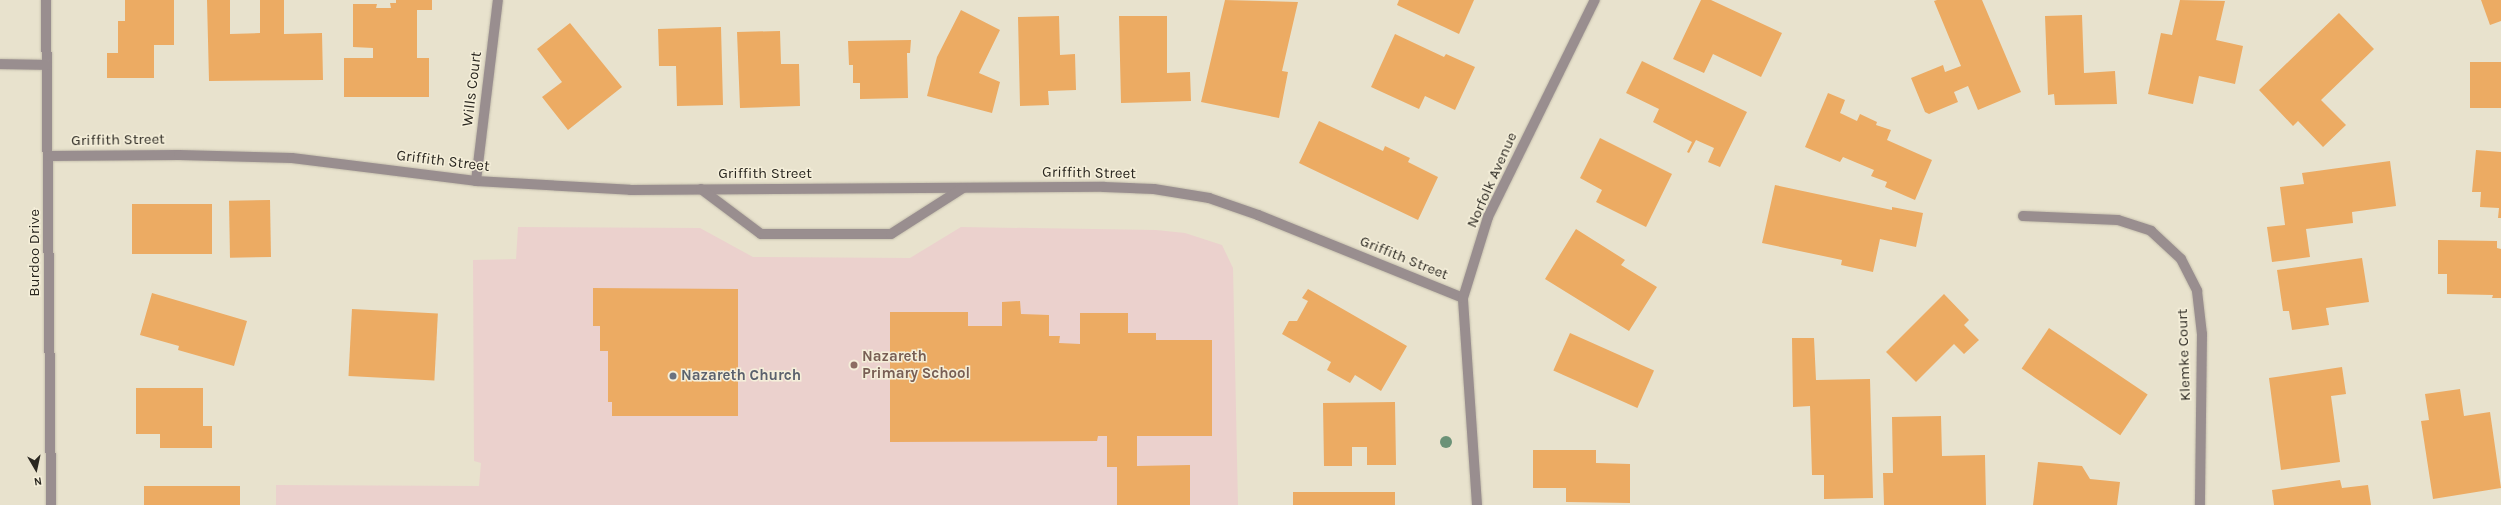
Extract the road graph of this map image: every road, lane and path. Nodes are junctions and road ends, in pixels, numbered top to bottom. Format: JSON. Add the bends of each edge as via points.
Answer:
{"nodes":[{"id":1,"x":46,"y":0,"type":"edge"},
{"id":2,"x":498,"y":0,"type":"edge"},
{"id":3,"x":1595,"y":0,"type":"edge"},
{"id":4,"x":0,"y":64,"type":"edge"},
{"id":5,"x":47,"y":65,"type":"junction"},
{"id":6,"x":49,"y":156,"type":"junction"},
{"id":7,"x":476,"y":181,"type":"junction"},
{"id":8,"x":963,"y":188,"type":"junction"},
{"id":9,"x":702,"y":189,"type":"junction"},
{"id":10,"x":2023,"y":216,"type":"dead end"},
{"id":11,"x":1463,"y":298,"type":"junction"},
{"id":12,"x":51,"y":505,"type":"edge"},
{"id":13,"x":1477,"y":505,"type":"edge"},
{"id":14,"x":2200,"y":505,"type":"edge"}],
"edges":[{"from":1,"to":5,"type":"street","name":"Burdoo Drive"},
{"from":2,"to":7,"type":"street","name":"Wills Court"},
{"from":3,"to":11,"type":"street","name":"Norfolk Avenue","via":[[1488,218]]},
{"from":4,"to":5,"type":"street"},
{"from":5,"to":6,"type":"street","name":"Burdoo Drive"},
{"from":6,"to":7,"type":"street","name":"Griffith Street","via":[[179,154],[292,158]]},
{"from":6,"to":12,"type":"street","name":"Burdoo Drive"},
{"from":7,"to":9,"type":"street","name":"Griffith Street","via":[[630,190]]},
{"from":8,"to":9,"type":"street","name":"Griffith Street"},
{"from":8,"to":9,"type":"street","via":[[891,234],[761,234]]},
{"from":8,"to":11,"type":"street","name":"Griffith Street","via":[[1154,189],[1210,198]]},
{"from":10,"to":14,"type":"street","name":"Klemke Court","via":[[2118,220],[2151,231],[2181,259],[2197,291],[2202,334]]},
{"from":11,"to":13,"type":"street","name":"Norfolk Avenue"}]}
